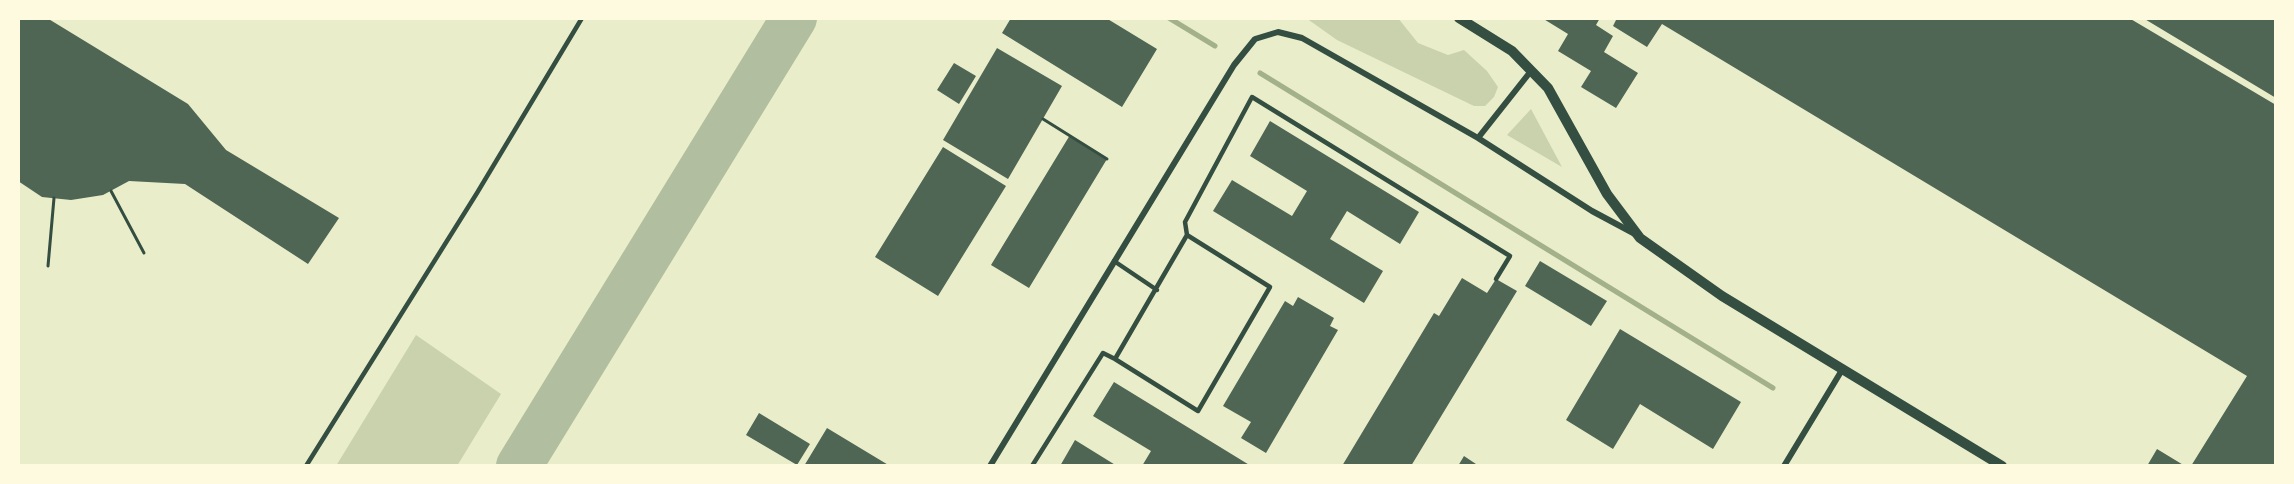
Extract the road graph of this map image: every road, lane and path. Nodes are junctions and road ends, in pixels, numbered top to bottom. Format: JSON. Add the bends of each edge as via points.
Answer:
{"nodes":[{"id":1,"x":582,"y":18,"type":"edge"},
{"id":2,"x":1459,"y":18,"type":"edge"},
{"id":3,"x":1531,"y":71,"type":"junction"},
{"id":4,"x":1043,"y":119,"type":"dead end"},
{"id":5,"x":1478,"y":138,"type":"junction"},
{"id":6,"x":1107,"y":159,"type":"dead end"},
{"id":7,"x":111,"y":191,"type":"dead end"},
{"id":8,"x":54,"y":198,"type":"dead end"},
{"id":9,"x":1187,"y":235,"type":"junction"},
{"id":10,"x":1640,"y":238,"type":"junction"},
{"id":11,"x":144,"y":253,"type":"dead end"},
{"id":12,"x":1114,"y":261,"type":"junction"},
{"id":13,"x":48,"y":266,"type":"dead end"},
{"id":14,"x":1496,"y":279,"type":"dead end"},
{"id":15,"x":1156,"y":290,"type":"junction"},
{"id":16,"x":1115,"y":360,"type":"junction"},
{"id":17,"x":1842,"y":370,"type":"junction"},
{"id":18,"x":306,"y":466,"type":"edge"},
{"id":19,"x":990,"y":466,"type":"edge"},
{"id":20,"x":1032,"y":466,"type":"edge"},
{"id":21,"x":1784,"y":466,"type":"edge"},
{"id":22,"x":2002,"y":466,"type":"edge"}],
"edges":[{"from":1,"to":18,"type":"lane"},
{"from":2,"to":3,"type":"street","via":[[1512,51]]},
{"from":3,"to":5,"type":"street"},
{"from":3,"to":10,"type":"street","via":[[1548,88],[1607,194]]},
{"from":4,"to":6,"type":"path"},
{"from":5,"to":10,"type":"street"},
{"from":5,"to":12,"type":"street","via":[[1302,38],[1278,32],[1255,39],[1234,64]]},
{"from":7,"to":11,"type":"path"},
{"from":8,"to":13,"type":"path"},
{"from":9,"to":14,"type":"lane","via":[[1185,222],[1252,97],[1510,256]]},
{"from":9,"to":15,"type":"lane"},
{"from":9,"to":16,"type":"lane","via":[[1270,287],[1198,411]]},
{"from":10,"to":17,"type":"street","via":[[1722,296]]},
{"from":12,"to":15,"type":"lane"},
{"from":12,"to":19,"type":"street"},
{"from":15,"to":16,"type":"lane"},
{"from":16,"to":20,"type":"lane","via":[[1102,353]]},
{"from":17,"to":21,"type":"street"},
{"from":17,"to":22,"type":"street"}]}
